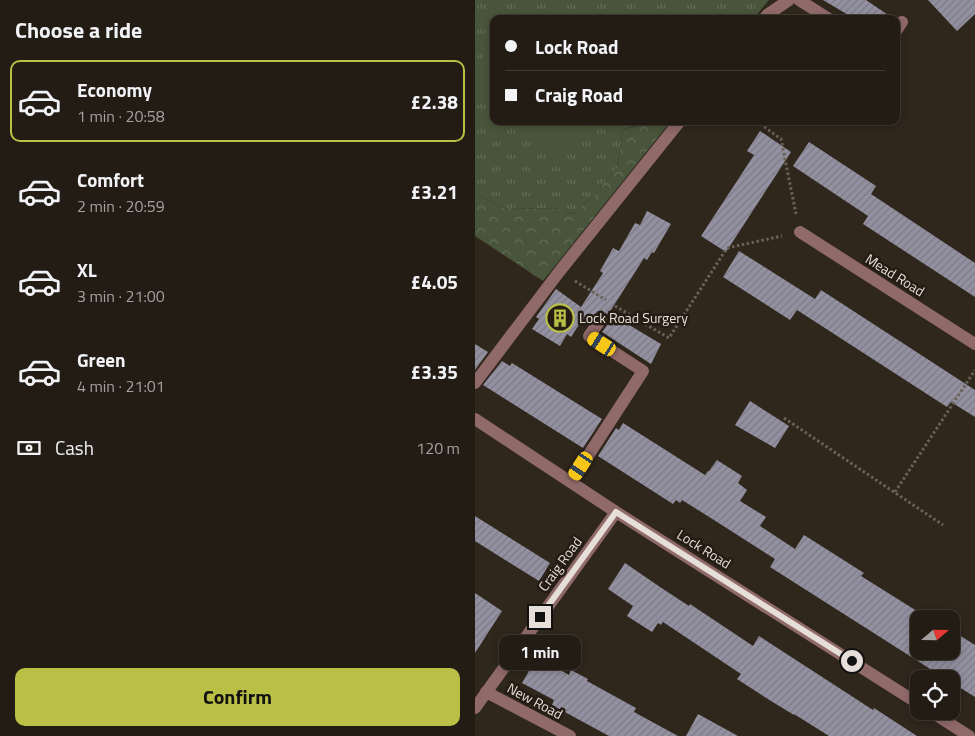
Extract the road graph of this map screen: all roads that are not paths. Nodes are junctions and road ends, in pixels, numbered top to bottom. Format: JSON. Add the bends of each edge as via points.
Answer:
{"nodes":[{"id":1,"x":789,"y":0,"type":"edge"},
{"id":2,"x":799,"y":0,"type":"edge"},
{"id":3,"x":768,"y":15,"type":"edge"},
{"id":4,"x":823,"y":15,"type":"edge"},
{"id":5,"x":677,"y":125,"type":"edge"},
{"id":6,"x":800,"y":232,"type":"road end"},
{"id":7,"x":601,"y":320,"type":"dead end"},
{"id":8,"x":975,"y":344,"type":"edge"},
{"id":9,"x":475,"y":383,"type":"edge"},
{"id":10,"x":475,"y":419,"type":"edge"},
{"id":11,"x":571,"y":482,"type":"junction"},
{"id":12,"x":616,"y":512,"type":"junction"},
{"id":13,"x":486,"y":692,"type":"junction"},
{"id":14,"x":910,"y":698,"type":"edge"},
{"id":15,"x":475,"y":708,"type":"edge"},
{"id":16,"x":945,"y":720,"type":"edge"},
{"id":17,"x":570,"y":736,"type":"edge"},
{"id":18,"x":969,"y":736,"type":"edge"}],
"edges":[{"from":1,"to":3,"type":"street"},
{"from":2,"to":4,"type":"street"},
{"from":5,"to":9,"type":"street"},
{"from":6,"to":8,"type":"street","name":"Mead Road"},
{"from":7,"to":11,"type":"street","via":[[589,336],[643,371]]},
{"from":10,"to":11,"type":"street","name":"Lock Road"},
{"from":11,"to":12,"type":"street","name":"Lock Road"},
{"from":12,"to":13,"type":"street","name":"Craig Road"},
{"from":12,"to":14,"type":"street","name":"Lock Road"},
{"from":13,"to":15,"type":"street","name":"Craig Road"},
{"from":13,"to":17,"type":"street","name":"New Road"},
{"from":16,"to":18,"type":"street"}]}
